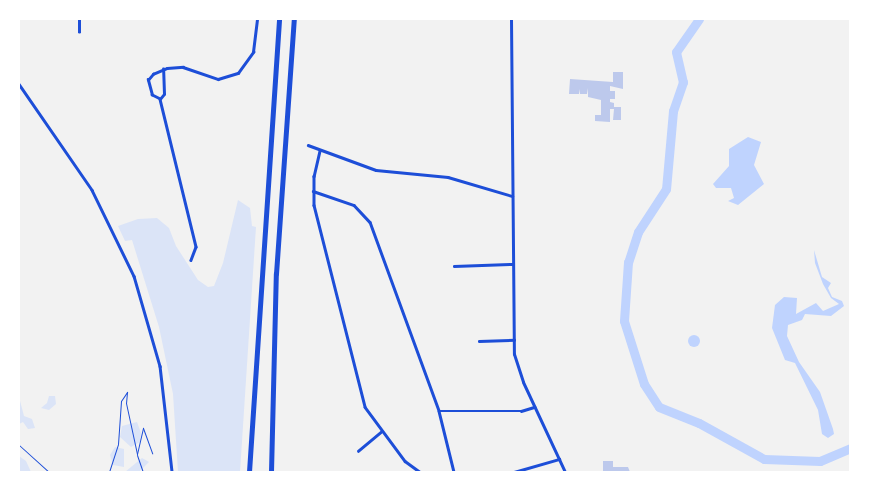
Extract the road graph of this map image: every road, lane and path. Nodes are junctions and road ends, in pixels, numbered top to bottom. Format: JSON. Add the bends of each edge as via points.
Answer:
{"nodes":[{"id":1,"x":79,"y":19,"type":"edge"},
{"id":2,"x":257,"y":19,"type":"edge"},
{"id":3,"x":279,"y":19,"type":"edge"},
{"id":4,"x":294,"y":19,"type":"edge"},
{"id":5,"x":511,"y":19,"type":"edge"},
{"id":6,"x":79,"y":32,"type":"dead end"},
{"id":7,"x":163,"y":69,"type":"junction"},
{"id":8,"x":19,"y":84,"type":"edge"},
{"id":9,"x":160,"y":99,"type":"junction"},
{"id":10,"x":308,"y":146,"type":"dead end"},
{"id":11,"x":320,"y":151,"type":"junction"},
{"id":12,"x":313,"y":191,"type":"junction"},
{"id":13,"x":512,"y":196,"type":"junction"},
{"id":14,"x":191,"y":260,"type":"dead end"},
{"id":15,"x":512,"y":264,"type":"junction"},
{"id":16,"x":454,"y":266,"type":"dead end"},
{"id":17,"x":514,"y":340,"type":"junction"},
{"id":18,"x":479,"y":341,"type":"dead end"},
{"id":19,"x":534,"y":407,"type":"junction"},
{"id":20,"x":440,"y":411,"type":"junction"},
{"id":21,"x":381,"y":432,"type":"junction"},
{"id":22,"x":19,"y":445,"type":"edge"},
{"id":23,"x":358,"y":451,"type":"dead end"},
{"id":24,"x":152,"y":453,"type":"dead end"},
{"id":25,"x":137,"y":455,"type":"junction"},
{"id":26,"x":559,"y":459,"type":"junction"},
{"id":27,"x":49,"y":472,"type":"edge"},
{"id":28,"x":109,"y":472,"type":"edge"},
{"id":29,"x":143,"y":472,"type":"edge"},
{"id":30,"x":172,"y":472,"type":"edge"},
{"id":31,"x":249,"y":472,"type":"edge"},
{"id":32,"x":271,"y":472,"type":"edge"},
{"id":33,"x":420,"y":472,"type":"edge"},
{"id":34,"x":454,"y":472,"type":"edge"},
{"id":35,"x":514,"y":472,"type":"edge"},
{"id":36,"x":566,"y":472,"type":"edge"}],
"edges":[{"from":1,"to":6,"type":"street"},
{"from":2,"to":7,"type":"street","via":[[253,52],[234,76],[218,79],[183,67]]},
{"from":3,"to":31,"type":"highway"},
{"from":4,"to":32,"type":"highway","via":[[276,274]]},
{"from":5,"to":13,"type":"main road"},
{"from":7,"to":9,"type":"street","via":[[164,94]]},
{"from":7,"to":9,"type":"street","via":[[148,80],[153,96]]},
{"from":8,"to":30,"type":"street","via":[[92,190],[134,276],[160,366]]},
{"from":9,"to":14,"type":"street","via":[[168,145],[196,247]]},
{"from":10,"to":11,"type":"street"},
{"from":11,"to":12,"type":"street"},
{"from":11,"to":13,"type":"street","via":[[376,170],[448,177]]},
{"from":12,"to":20,"type":"street","via":[[354,205],[370,222]]},
{"from":12,"to":21,"type":"street","via":[[363,403]]},
{"from":13,"to":15,"type":"main road"},
{"from":15,"to":16,"type":"street"},
{"from":15,"to":17,"type":"main road"},
{"from":17,"to":18,"type":"street"},
{"from":17,"to":19,"type":"main road","via":[[517,365]]},
{"from":19,"to":20,"type":"street","via":[[521,411]]},
{"from":19,"to":26,"type":"main road"},
{"from":20,"to":34,"type":"street"},
{"from":21,"to":23,"type":"street"},
{"from":21,"to":33,"type":"street","via":[[408,464]]},
{"from":22,"to":27,"type":"path"},
{"from":24,"to":25,"type":"path","via":[[143,428]]},
{"from":25,"to":28,"type":"path","via":[[126,403],[128,392],[121,401],[118,444]]},
{"from":25,"to":29,"type":"path"},
{"from":26,"to":35,"type":"street"},
{"from":26,"to":36,"type":"main road"}]}
